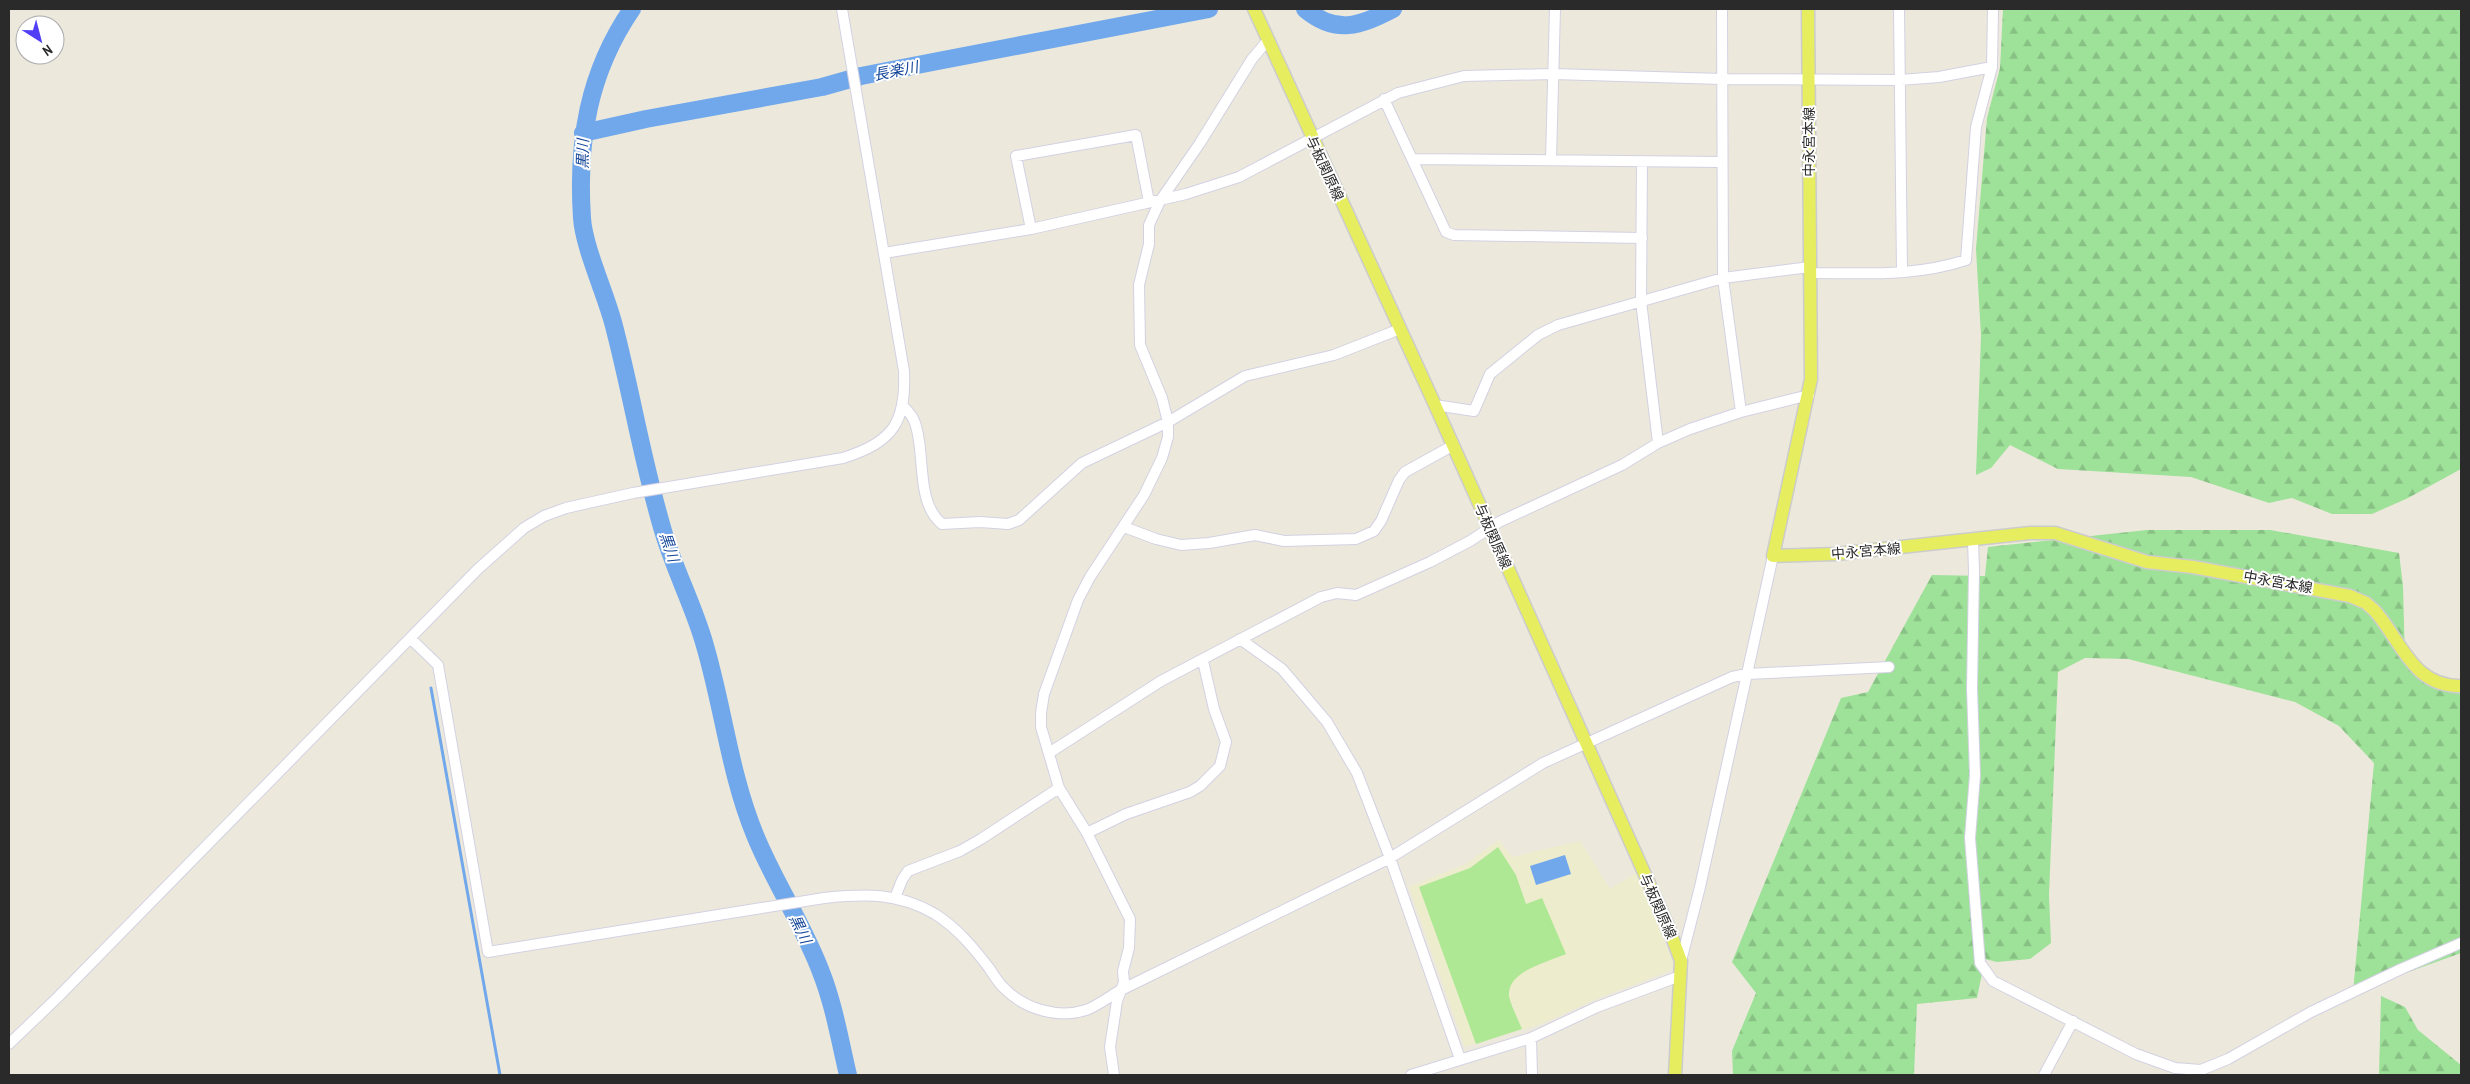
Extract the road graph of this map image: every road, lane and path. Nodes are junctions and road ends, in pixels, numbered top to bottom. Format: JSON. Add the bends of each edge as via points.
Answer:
{"nodes":[{"id":1,"x":842,"y":9,"type":"edge"},
{"id":2,"x":1555,"y":9,"type":"edge"},
{"id":3,"x":1722,"y":9,"type":"edge"},
{"id":4,"x":1808,"y":9,"type":"edge"},
{"id":5,"x":1900,"y":9,"type":"edge"},
{"id":6,"x":1992,"y":9,"type":"edge"},
{"id":7,"x":1256,"y":13,"type":"edge"},
{"id":8,"x":1268,"y":40,"type":"junction"},
{"id":9,"x":1992,"y":67,"type":"junction"},
{"id":10,"x":1553,"y":74,"type":"junction"},
{"id":11,"x":1722,"y":79,"type":"junction"},
{"id":12,"x":1809,"y":80,"type":"junction"},
{"id":13,"x":1900,"y":80,"type":"junction"},
{"id":14,"x":1384,"y":99,"type":"junction"},
{"id":15,"x":1312,"y":139,"type":"junction"},
{"id":16,"x":1412,"y":159,"type":"junction"},
{"id":17,"x":1551,"y":159,"type":"junction"},
{"id":18,"x":1642,"y":161,"type":"junction"},
{"id":19,"x":1722,"y":162,"type":"junction"},
{"id":20,"x":1160,"y":201,"type":"junction"},
{"id":21,"x":1149,"y":202,"type":"junction"},
{"id":22,"x":1031,"y":229,"type":"junction"},
{"id":23,"x":1642,"y":238,"type":"junction"},
{"id":24,"x":884,"y":253,"type":"junction"},
{"id":25,"x":1811,"y":270,"type":"junction"},
{"id":26,"x":1902,"y":272,"type":"junction"},
{"id":27,"x":1723,"y":278,"type":"junction"},
{"id":28,"x":1641,"y":301,"type":"junction"},
{"id":29,"x":1400,"y":329,"type":"junction"},
{"id":30,"x":1809,"y":395,"type":"junction"},
{"id":31,"x":904,"y":406,"type":"junction"},
{"id":32,"x":1435,"y":406,"type":"junction"},
{"id":33,"x":1740,"y":412,"type":"junction"},
{"id":34,"x":1168,"y":422,"type":"junction"},
{"id":35,"x":1658,"y":443,"type":"junction"},
{"id":36,"x":1452,"y":446,"type":"junction"},
{"id":37,"x":1124,"y":528,"type":"junction"},
{"id":38,"x":1490,"y":528,"type":"junction"},
{"id":39,"x":1973,"y":540,"type":"junction"},
{"id":40,"x":1774,"y":556,"type":"junction"},
{"id":41,"x":411,"y":639,"type":"junction"},
{"id":42,"x":1240,"y":639,"type":"junction"},
{"id":43,"x":1203,"y":660,"type":"junction"},
{"id":44,"x":1889,"y":667,"type":"dead end"},
{"id":45,"x":1747,"y":674,"type":"junction"},
{"id":46,"x":2461,"y":686,"type":"edge"},
{"id":47,"x":1584,"y":742,"type":"junction"},
{"id":48,"x":1049,"y":753,"type":"junction"},
{"id":49,"x":1059,"y":788,"type":"junction"},
{"id":50,"x":1088,"y":833,"type":"junction"},
{"id":51,"x":1390,"y":858,"type":"junction"},
{"id":52,"x":895,"y":898,"type":"junction"},
{"id":53,"x":2461,"y":943,"type":"edge"},
{"id":54,"x":1681,"y":961,"type":"junction"},
{"id":55,"x":1680,"y":976,"type":"junction"},
{"id":56,"x":1119,"y":991,"type":"junction"},
{"id":57,"x":2073,"y":1021,"type":"junction"},
{"id":58,"x":1531,"y":1038,"type":"junction"},
{"id":59,"x":9,"y":1044,"type":"edge"},
{"id":60,"x":1460,"y":1059,"type":"junction"},
{"id":61,"x":2199,"y":1073,"type":"edge"},
{"id":62,"x":1114,"y":1075,"type":"edge"},
{"id":63,"x":1412,"y":1075,"type":"edge"},
{"id":64,"x":1532,"y":1075,"type":"edge"},
{"id":65,"x":1675,"y":1075,"type":"edge"},
{"id":66,"x":2044,"y":1075,"type":"edge"}],
"edges":[{"from":1,"to":24,"type":"street"},
{"from":2,"to":10,"type":"street"},
{"from":3,"to":11,"type":"street"},
{"from":4,"to":12,"type":"main road","name":"中永宮本線"},
{"from":5,"to":13,"type":"street"},
{"from":6,"to":9,"type":"street"},
{"from":7,"to":8,"type":"main road","name":"与板関原線"},
{"from":8,"to":15,"type":"main road","name":"与板関原線"},
{"from":8,"to":20,"type":"street","via":[[1252,59]]},
{"from":9,"to":13,"type":"street"},
{"from":9,"to":26,"type":"street","via":[[1976,127],[1966,260],[1938,269]]},
{"from":10,"to":11,"type":"street"},
{"from":10,"to":14,"type":"street","via":[[1464,76],[1419,86]]},
{"from":10,"to":17,"type":"street"},
{"from":11,"to":12,"type":"street"},
{"from":11,"to":19,"type":"street"},
{"from":12,"to":13,"type":"street"},
{"from":12,"to":25,"type":"main road","name":"中永宮本線"},
{"from":13,"to":26,"type":"street"},
{"from":14,"to":15,"type":"street"},
{"from":14,"to":16,"type":"street"},
{"from":15,"to":20,"type":"street","via":[[1239,177]]},
{"from":15,"to":29,"type":"main road","name":"与板関原線"},
{"from":16,"to":17,"type":"street"},
{"from":16,"to":23,"type":"street","via":[[1446,232],[1454,235]]},
{"from":17,"to":18,"type":"street"},
{"from":18,"to":19,"type":"street"},
{"from":18,"to":23,"type":"street"},
{"from":19,"to":27,"type":"street"},
{"from":20,"to":21,"type":"street"},
{"from":20,"to":34,"type":"street","via":[[1149,225],[1149,244],[1139,285],[1140,345],[1162,398]]},
{"from":21,"to":22,"type":"street"},
{"from":21,"to":22,"type":"street","via":[[1136,135],[1016,156]]},
{"from":22,"to":24,"type":"street"},
{"from":23,"to":28,"type":"street"},
{"from":24,"to":31,"type":"street","via":[[904,371]]},
{"from":25,"to":26,"type":"street"},
{"from":25,"to":27,"type":"street"},
{"from":25,"to":30,"type":"main road","name":"中永宮本線"},
{"from":27,"to":28,"type":"street"},
{"from":27,"to":33,"type":"street"},
{"from":28,"to":32,"type":"street","via":[[1558,325],[1538,335],[1490,374],[1474,411]]},
{"from":28,"to":35,"type":"street"},
{"from":29,"to":32,"type":"main road","name":"与板関原線"},
{"from":29,"to":34,"type":"street","via":[[1334,355],[1245,376]]},
{"from":30,"to":33,"type":"street"},
{"from":30,"to":40,"type":"main road","name":"中永宮本線"},
{"from":31,"to":34,"type":"street","via":[[915,423],[931,514],[942,524],[1008,524],[1019,520],[1082,463]]},
{"from":31,"to":41,"type":"street","via":[[886,437],[843,458],[633,493],[544,516],[506,542]]},
{"from":32,"to":36,"type":"main road","name":"与板関原線"},
{"from":33,"to":35,"type":"street"},
{"from":34,"to":37,"type":"street","via":[[1162,458]]},
{"from":35,"to":38,"type":"street","via":[[1622,465]]},
{"from":36,"to":37,"type":"street","via":[[1405,472],[1374,530],[1356,539],[1284,541],[1255,535],[1181,545]]},
{"from":36,"to":38,"type":"main road","name":"与板関原線"},
{"from":37,"to":48,"type":"street","via":[[1078,600],[1044,694],[1041,728]]},
{"from":38,"to":42,"type":"street","via":[[1430,562],[1356,595],[1321,597]]},
{"from":38,"to":47,"type":"main road","name":"与板関原線"},
{"from":39,"to":40,"type":"main road","name":"中永宮本線","via":[[1836,554]]},
{"from":39,"to":46,"type":"main road","name":"中永宮本線","via":[[2056,533],[2140,560],[2350,596],[2375,611],[2420,672],[2439,683]]},
{"from":39,"to":57,"type":"street","via":[[1975,775],[1970,838],[1980,963],[1993,981]]},
{"from":40,"to":45,"type":"street"},
{"from":41,"to":52,"type":"street","via":[[438,665],[488,952],[824,898],[859,894]]},
{"from":41,"to":59,"type":"street"},
{"from":42,"to":43,"type":"street"},
{"from":42,"to":51,"type":"street","via":[[1282,669],[1327,722],[1357,773]]},
{"from":43,"to":48,"type":"street","via":[[1161,681]]},
{"from":43,"to":50,"type":"street","via":[[1214,709],[1226,742],[1220,766],[1190,792],[1126,814]]},
{"from":44,"to":45,"type":"street"},
{"from":45,"to":47,"type":"street","via":[[1732,677]]},
{"from":45,"to":54,"type":"street"},
{"from":47,"to":51,"type":"street","via":[[1543,763]]},
{"from":47,"to":54,"type":"main road","name":"与板関原線"},
{"from":48,"to":49,"type":"street"},
{"from":49,"to":50,"type":"street"},
{"from":49,"to":52,"type":"street","via":[[981,840],[908,871]]},
{"from":50,"to":56,"type":"street","via":[[1130,919],[1130,948],[1123,971],[1124,982]]},
{"from":51,"to":56,"type":"street"},
{"from":51,"to":60,"type":"street"},
{"from":52,"to":56,"type":"street","via":[[924,908],[952,926],[1003,988],[1032,1008],[1067,1013],[1086,1010]]},
{"from":53,"to":61,"type":"street","via":[[2311,1012]]},
{"from":54,"to":55,"type":"main road","name":"与板関原線"},
{"from":55,"to":58,"type":"street","via":[[1597,1007]]},
{"from":55,"to":65,"type":"main road","name":"与板関原線"},
{"from":56,"to":62,"type":"street","via":[[1110,1047]]},
{"from":57,"to":61,"type":"street","via":[[2156,1062]]},
{"from":57,"to":66,"type":"street"},
{"from":58,"to":60,"type":"street"},
{"from":58,"to":64,"type":"street"},
{"from":60,"to":63,"type":"street"}]}
